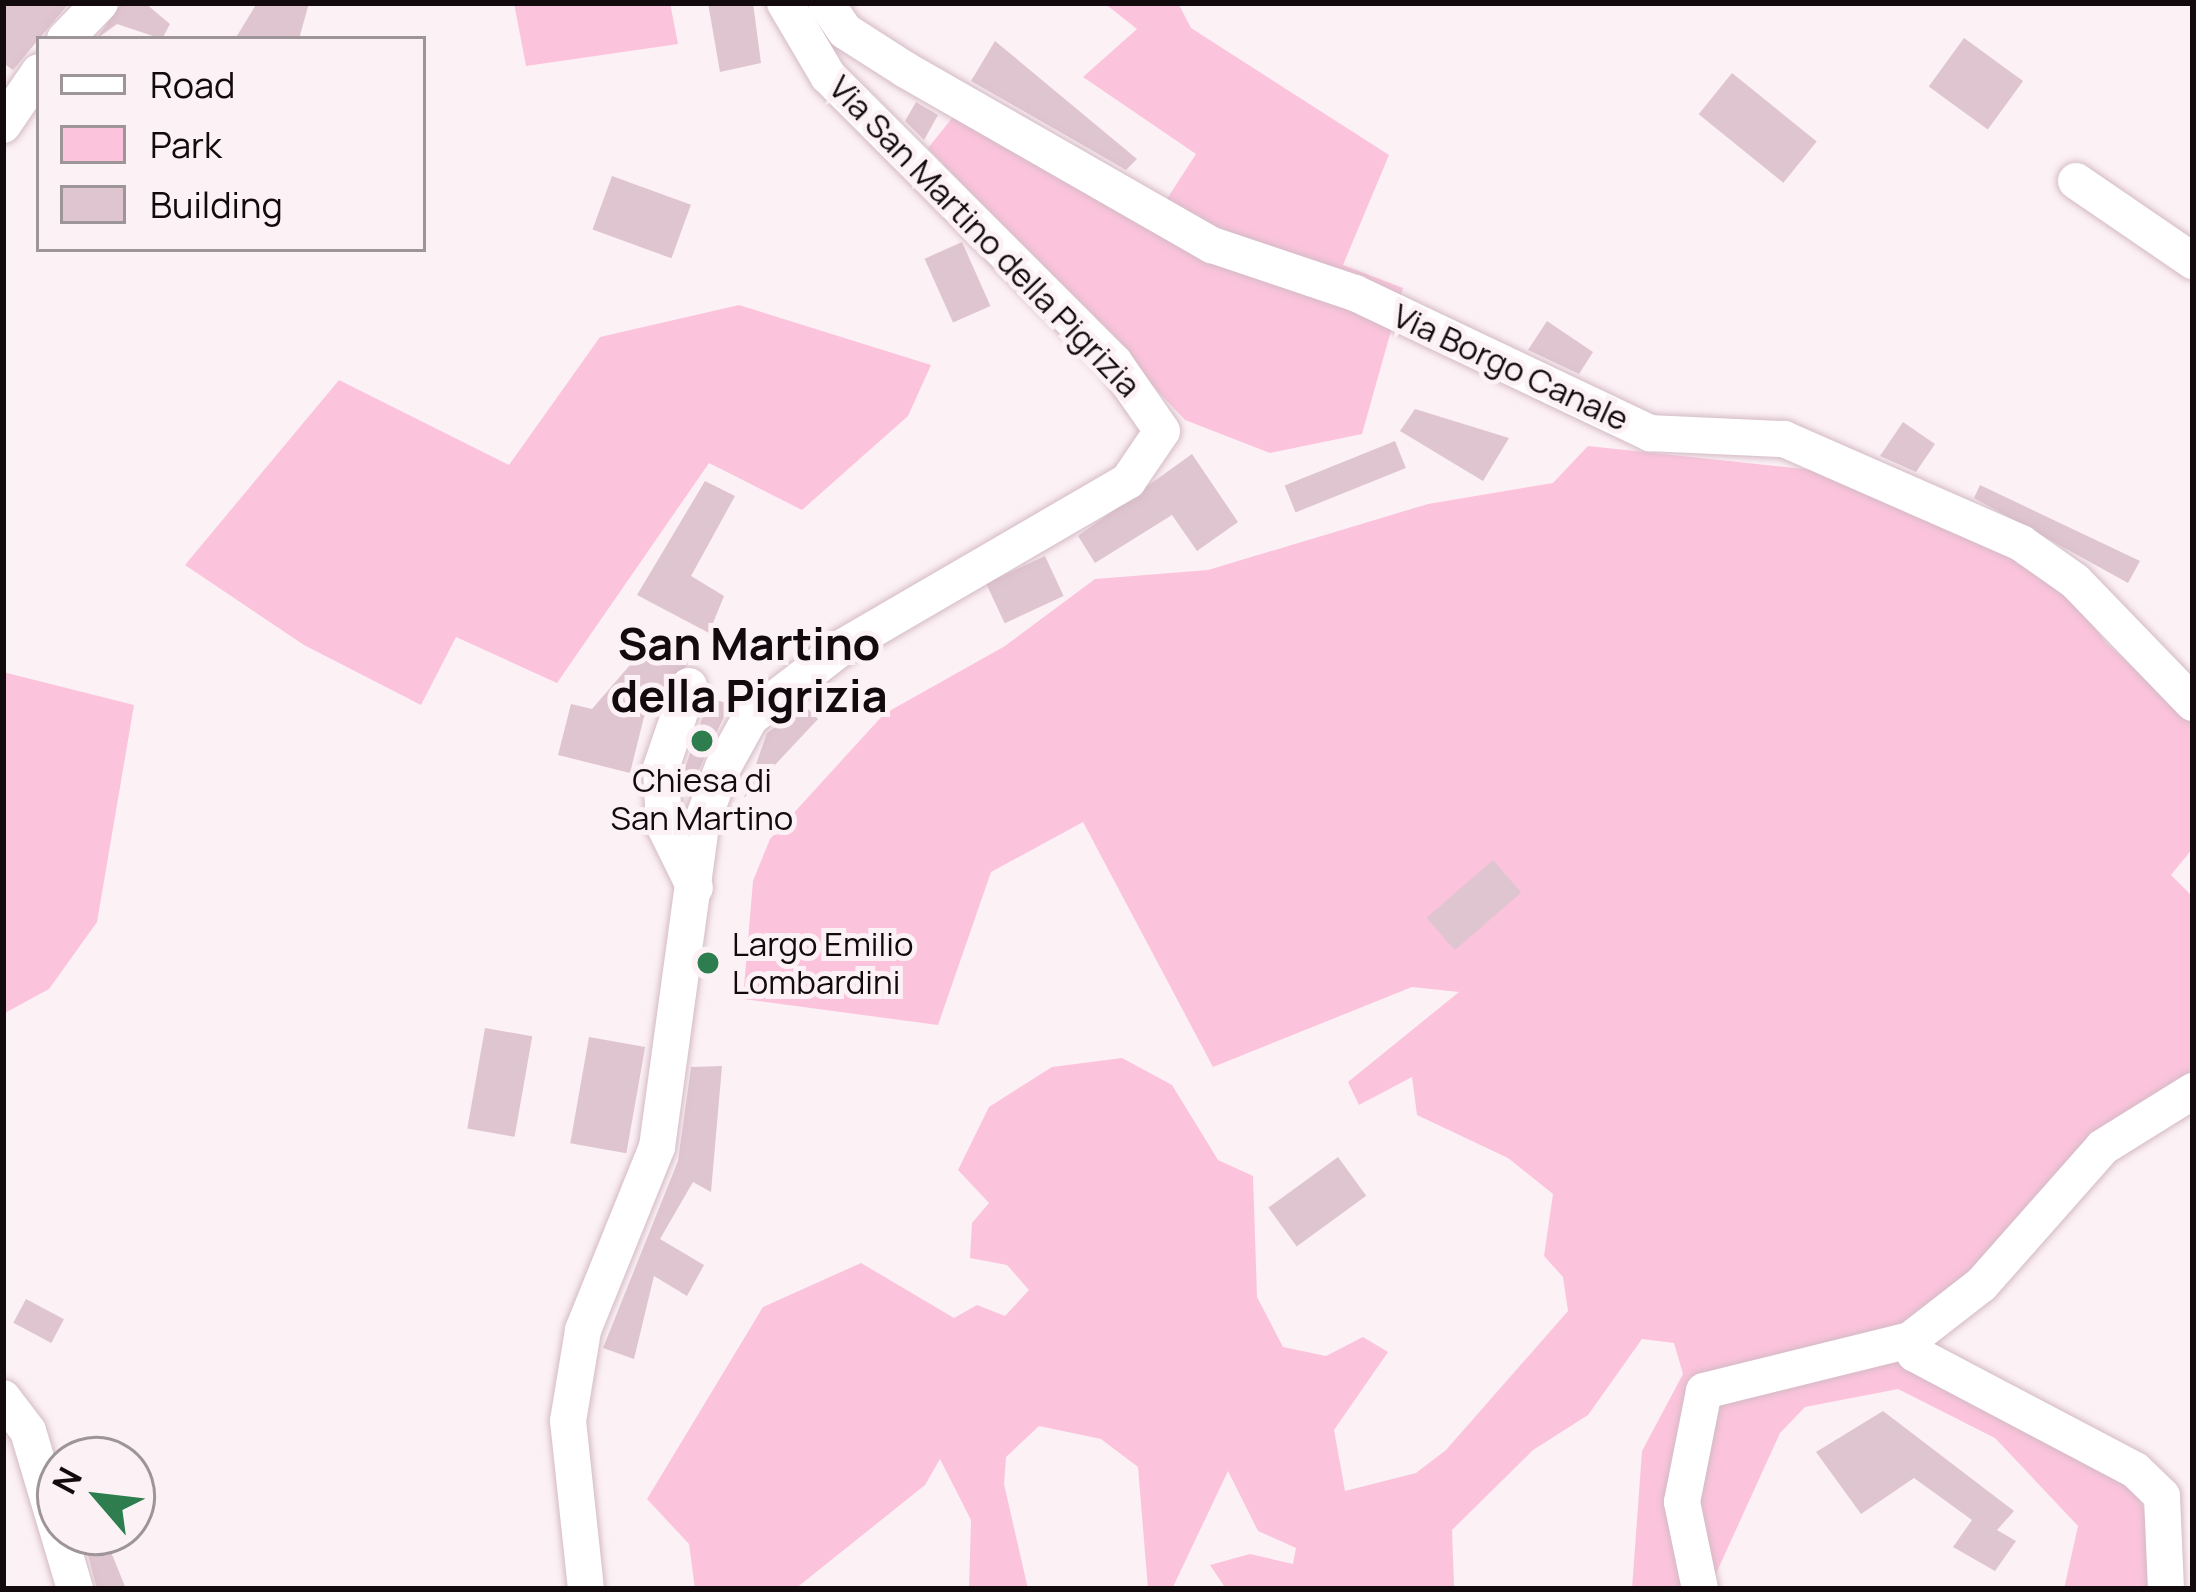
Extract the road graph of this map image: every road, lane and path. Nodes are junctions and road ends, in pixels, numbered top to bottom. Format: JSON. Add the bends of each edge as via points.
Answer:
{"nodes":[{"id":1,"x":100,"y":3,"type":"edge"},
{"id":2,"x":784,"y":3,"type":"edge"},
{"id":3,"x":826,"y":3,"type":"edge"},
{"id":4,"x":68,"y":36,"type":"edge"},
{"id":5,"x":36,"y":76,"type":"edge"},
{"id":6,"x":3,"y":125,"type":"edge"},
{"id":7,"x":2076,"y":181,"type":"dead end"},
{"id":8,"x":2193,"y":260,"type":"edge"},
{"id":9,"x":689,"y":686,"type":"dead end"},
{"id":10,"x":2193,"y":703,"type":"edge"},
{"id":11,"x":696,"y":891,"type":"junction"},
{"id":12,"x":2193,"y":1091,"type":"edge"},
{"id":13,"x":1910,"y":1340,"type":"junction"},
{"id":14,"x":3,"y":1398,"type":"edge"},
{"id":15,"x":75,"y":1589,"type":"edge"},
{"id":16,"x":586,"y":1589,"type":"edge"},
{"id":17,"x":1700,"y":1589,"type":"edge"},
{"id":18,"x":2166,"y":1589,"type":"edge"}],
"edges":[{"from":1,"to":4,"type":"street"},
{"from":2,"to":11,"type":"street","name":"Via San Martino della Pigrizia","via":[[828,76],[1114,362],[1162,430],[1127,481],[841,648],[750,718],[700,824]]},
{"from":3,"to":10,"type":"street","name":"Via Borgo Canale","via":[[844,31],[890,60],[1212,245],[1354,293],[1650,433],[1784,440],[2021,543],[2075,581]]},
{"from":5,"to":6,"type":"street"},
{"from":7,"to":8,"type":"street"},
{"from":9,"to":11,"type":"street","via":[[661,768],[664,825]]},
{"from":11,"to":16,"type":"street","name":"Via San Martino della Pigrizia","via":[[657,1148],[583,1330],[571,1398],[570,1497]]},
{"from":12,"to":13,"type":"street","via":[[2104,1148],[1981,1285]]},
{"from":13,"to":17,"type":"street","via":[[1704,1391],[1682,1502]]},
{"from":13,"to":18,"type":"street","via":[[1916,1354],[2134,1470],[2162,1496]]},
{"from":14,"to":15,"type":"street","via":[[28,1431]]}]}
